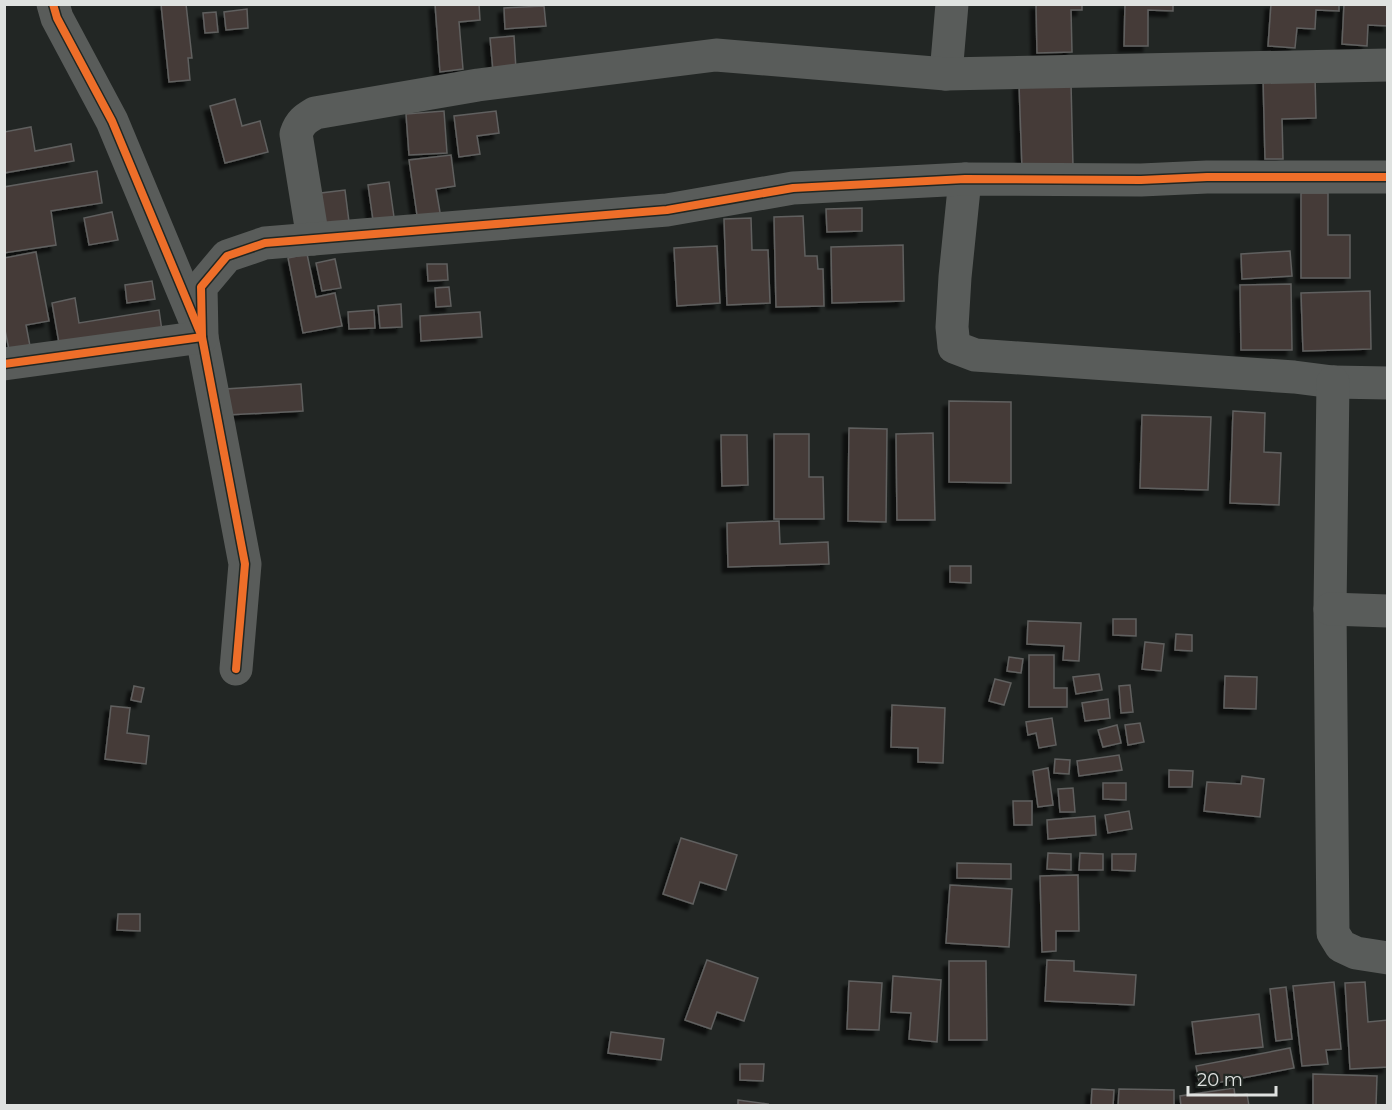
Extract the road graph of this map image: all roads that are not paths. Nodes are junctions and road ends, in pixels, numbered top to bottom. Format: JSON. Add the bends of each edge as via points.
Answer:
{"nodes":[{"id":1,"x":53,"y":4,"type":"edge"},
{"id":2,"x":952,"y":4,"type":"edge"},
{"id":3,"x":1388,"y":65,"type":"edge"},
{"id":4,"x":946,"y":74,"type":"junction"},
{"id":5,"x":1388,"y":177,"type":"edge"},
{"id":6,"x":965,"y":179,"type":"junction"},
{"id":7,"x":313,"y":239,"type":"junction"},
{"id":8,"x":202,"y":337,"type":"junction"},
{"id":9,"x":4,"y":364,"type":"edge"},
{"id":10,"x":1333,"y":382,"type":"junction"},
{"id":11,"x":1388,"y":383,"type":"edge"},
{"id":12,"x":1330,"y":609,"type":"junction"},
{"id":13,"x":1388,"y":611,"type":"edge"},
{"id":14,"x":236,"y":669,"type":"dead end"},
{"id":15,"x":1388,"y":958,"type":"edge"}],
"edges":[{"from":1,"to":8,"type":"street","via":[[112,121]]},
{"from":2,"to":4,"type":"street"},
{"from":3,"to":4,"type":"street"},
{"from":4,"to":7,"type":"street","via":[[716,56],[478,85],[315,113],[299,125],[296,134]]},
{"from":5,"to":6,"type":"street"},
{"from":6,"to":7,"type":"street","via":[[793,188],[666,210]]},
{"from":6,"to":10,"type":"street","via":[[952,317],[954,347],[975,355]]},
{"from":7,"to":8,"type":"street","via":[[265,243],[227,256],[201,287]]},
{"from":8,"to":9,"type":"street"},
{"from":8,"to":14,"type":"street","via":[[245,564]]},
{"from":10,"to":11,"type":"street"},
{"from":10,"to":12,"type":"street"},
{"from":12,"to":13,"type":"street"},
{"from":12,"to":15,"type":"street","via":[[1333,933],[1341,946],[1356,953]]}]}
